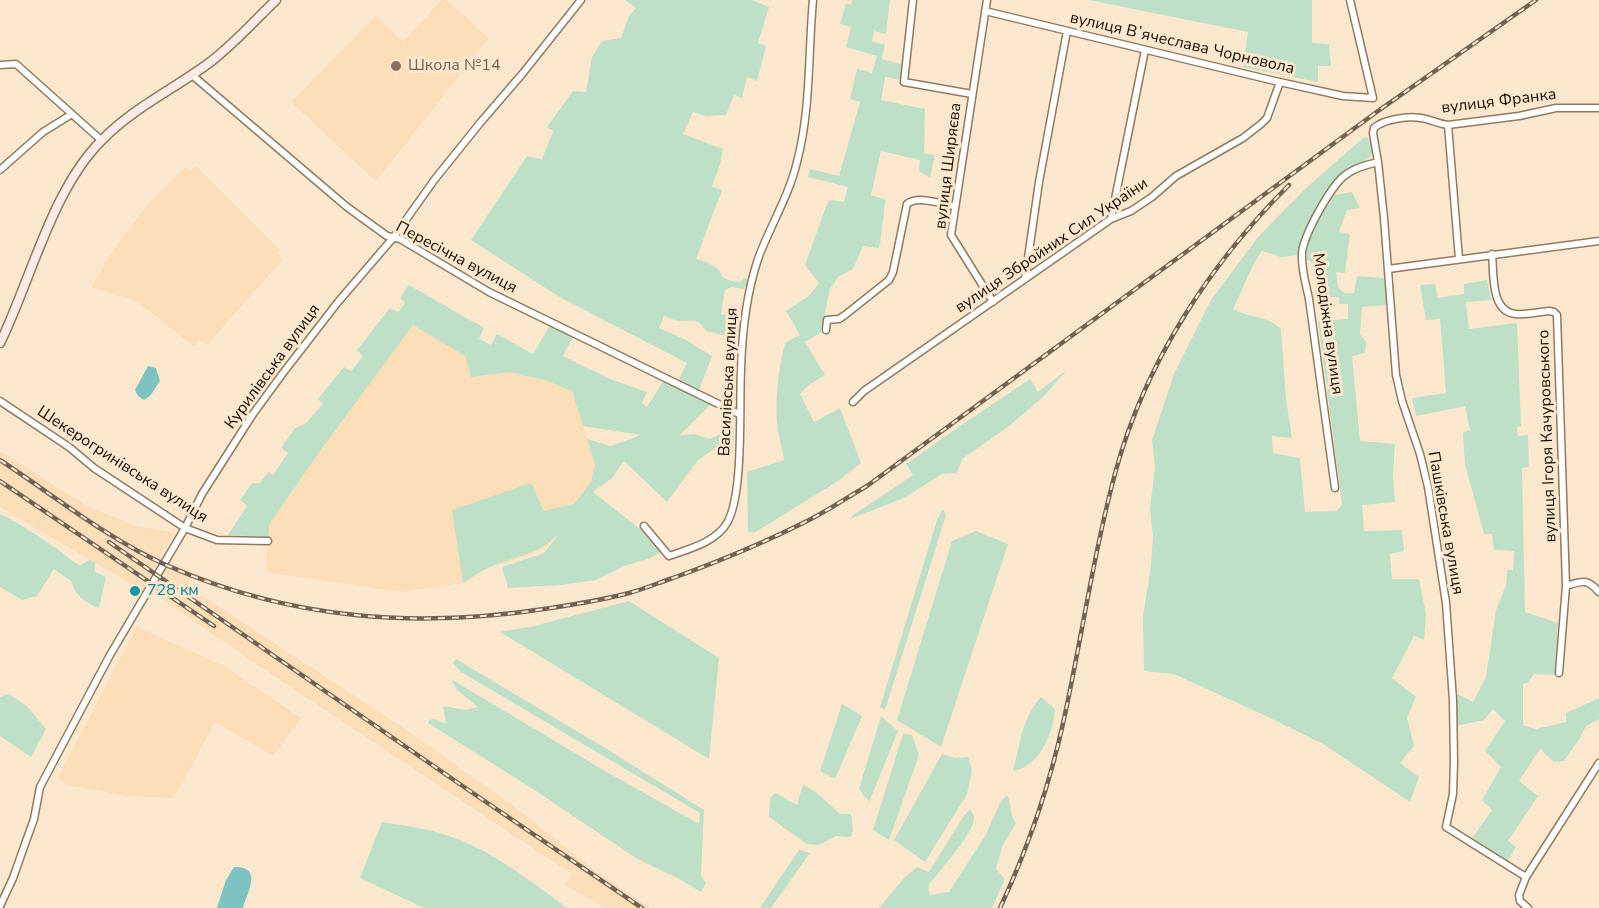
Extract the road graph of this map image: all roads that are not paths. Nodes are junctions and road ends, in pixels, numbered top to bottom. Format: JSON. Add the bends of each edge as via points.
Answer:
{"nodes":[{"id":1,"x":276,"y":0,"type":"edge"},
{"id":2,"x":581,"y":0,"type":"edge"},
{"id":3,"x":813,"y":0,"type":"edge"},
{"id":4,"x":913,"y":0,"type":"edge"},
{"id":5,"x":987,"y":0,"type":"edge"},
{"id":6,"x":1350,"y":0,"type":"edge"},
{"id":7,"x":985,"y":11,"type":"junction"},
{"id":8,"x":1067,"y":32,"type":"junction"},
{"id":9,"x":1145,"y":50,"type":"junction"},
{"id":10,"x":0,"y":65,"type":"edge"},
{"id":11,"x":192,"y":75,"type":"junction"},
{"id":12,"x":1280,"y":82,"type":"junction"},
{"id":13,"x":972,"y":94,"type":"junction"},
{"id":14,"x":1599,"y":108,"type":"edge"},
{"id":15,"x":72,"y":114,"type":"junction"},
{"id":16,"x":1448,"y":125,"type":"junction"},
{"id":17,"x":1373,"y":133,"type":"joint"},
{"id":18,"x":101,"y":140,"type":"junction"},
{"id":19,"x":1378,"y":162,"type":"junction"},
{"id":20,"x":0,"y":170,"type":"edge"},
{"id":21,"x":954,"y":206,"type":"junction"},
{"id":22,"x":1111,"y":219,"type":"junction"},
{"id":23,"x":393,"y":238,"type":"junction"},
{"id":24,"x":1599,"y":241,"type":"edge"},
{"id":25,"x":1492,"y":254,"type":"junction"},
{"id":26,"x":1459,"y":259,"type":"junction"},
{"id":27,"x":1388,"y":269,"type":"junction"},
{"id":28,"x":1025,"y":279,"type":"junction"},
{"id":29,"x":993,"y":302,"type":"junction"},
{"id":30,"x":826,"y":330,"type":"dead end"},
{"id":31,"x":0,"y":343,"type":"edge"},
{"id":32,"x":0,"y":401,"type":"edge"},
{"id":33,"x":853,"y":402,"type":"dead end"},
{"id":34,"x":739,"y":414,"type":"junction"},
{"id":35,"x":1335,"y":488,"type":"dead end"},
{"id":36,"x":644,"y":526,"type":"dead end"},
{"id":37,"x":185,"y":528,"type":"junction"},
{"id":38,"x":268,"y":541,"type":"dead end"},
{"id":39,"x":1566,"y":586,"type":"junction"},
{"id":40,"x":1599,"y":592,"type":"edge"},
{"id":41,"x":1559,"y":673,"type":"dead end"},
{"id":42,"x":1599,"y":763,"type":"edge"},
{"id":43,"x":1526,"y":877,"type":"junction"},
{"id":44,"x":0,"y":906,"type":"edge"},
{"id":45,"x":1528,"y":908,"type":"edge"}],
"edges":[{"from":1,"to":11,"type":"street","via":[[252,26]]},
{"from":2,"to":23,"type":"street","name":"Курилівська вулиця","via":[[435,178]]},
{"from":3,"to":34,"type":"street","name":"Василівська вулиця","via":[[803,131],[797,164],[748,294]]},
{"from":4,"to":13,"type":"street","name":"вулиця Ширяєва","via":[[904,82]]},
{"from":5,"to":7,"type":"street","name":"вулиця Ширяєва"},
{"from":6,"to":12,"type":"street","name":"вулиця Вʼячеслава Чорновола","via":[[1373,98]]},
{"from":7,"to":8,"type":"street","name":"вулиця Вʼячеслава Чорновола"},
{"from":7,"to":13,"type":"street","name":"вулиця Ширяєва"},
{"from":8,"to":9,"type":"street","name":"вулиця Вʼячеслава Чорновола"},
{"from":8,"to":28,"type":"street"},
{"from":9,"to":12,"type":"street","name":"вулиця Вʼячеслава Чорновола"},
{"from":9,"to":22,"type":"street"},
{"from":10,"to":15,"type":"street","via":[[16,64]]},
{"from":11,"to":18,"type":"street"},
{"from":11,"to":23,"type":"street","name":"Пересічна вулиця","via":[[347,207]]},
{"from":12,"to":22,"type":"street","name":"вулиця Збройних Сил України","via":[[1261,124],[1176,176],[1131,212]]},
{"from":13,"to":21,"type":"street","name":"вулиця Ширяєва"},
{"from":14,"to":16,"type":"street","name":"вулиця Франка","via":[[1556,108],[1519,117]]},
{"from":15,"to":18,"type":"street"},
{"from":15,"to":20,"type":"street","via":[[43,132]]},
{"from":16,"to":17,"type":"street","name":"вулиця Франка","via":[[1419,117],[1385,122],[1374,128]]},
{"from":16,"to":26,"type":"street"},
{"from":17,"to":19,"type":"street","name":"Пашківська вулиця"},
{"from":18,"to":31,"type":"street","via":[[59,201]]},
{"from":19,"to":27,"type":"street","name":"Пашківська вулиця"},
{"from":19,"to":35,"type":"street","name":"Молодіжна вулиця","via":[[1351,171],[1337,183],[1302,250]]},
{"from":21,"to":29,"type":"street","name":"вулиця Ширяєва","via":[[951,235]]},
{"from":21,"to":30,"type":"street","via":[[912,200],[907,204],[889,280],[839,319],[827,320]]},
{"from":22,"to":28,"type":"street","name":"вулиця Збройних Сил України"},
{"from":23,"to":34,"type":"street","name":"Пересічна вулиця","via":[[497,296]]},
{"from":23,"to":37,"type":"street","name":"Курилівська вулиця","via":[[338,302],[253,414]]},
{"from":24,"to":25,"type":"street"},
{"from":25,"to":26,"type":"street"},
{"from":25,"to":39,"type":"street","name":"вулиця Ігоря Качуровського","via":[[1498,302],[1509,313],[1549,311],[1557,315]]},
{"from":26,"to":27,"type":"street"},
{"from":27,"to":43,"type":"street","name":"Пашківська вулиця","via":[[1396,375],[1428,487],[1446,603],[1454,762],[1446,827]]},
{"from":28,"to":29,"type":"street","name":"вулиця Збройних Сил України"},
{"from":29,"to":33,"type":"street","name":"вулиця Збройних Сил України"},
{"from":32,"to":37,"type":"street","name":"Шекерогринівська вулиця"},
{"from":34,"to":36,"type":"street","name":"Василівська вулиця","via":[[738,476],[732,511],[721,532],[669,556]]},
{"from":37,"to":38,"type":"street","name":"Шекерогринівська вулиця","via":[[217,540]]},
{"from":37,"to":44,"type":"street","name":"Курилівська вулиця","via":[[110,655],[40,787],[26,844]]},
{"from":39,"to":40,"type":"street","via":[[1582,581],[1591,583]]},
{"from":39,"to":41,"type":"street","name":"вулиця Ігоря Качуровського"},
{"from":42,"to":43,"type":"street"},
{"from":43,"to":45,"type":"street","via":[[1519,896]]}]}
